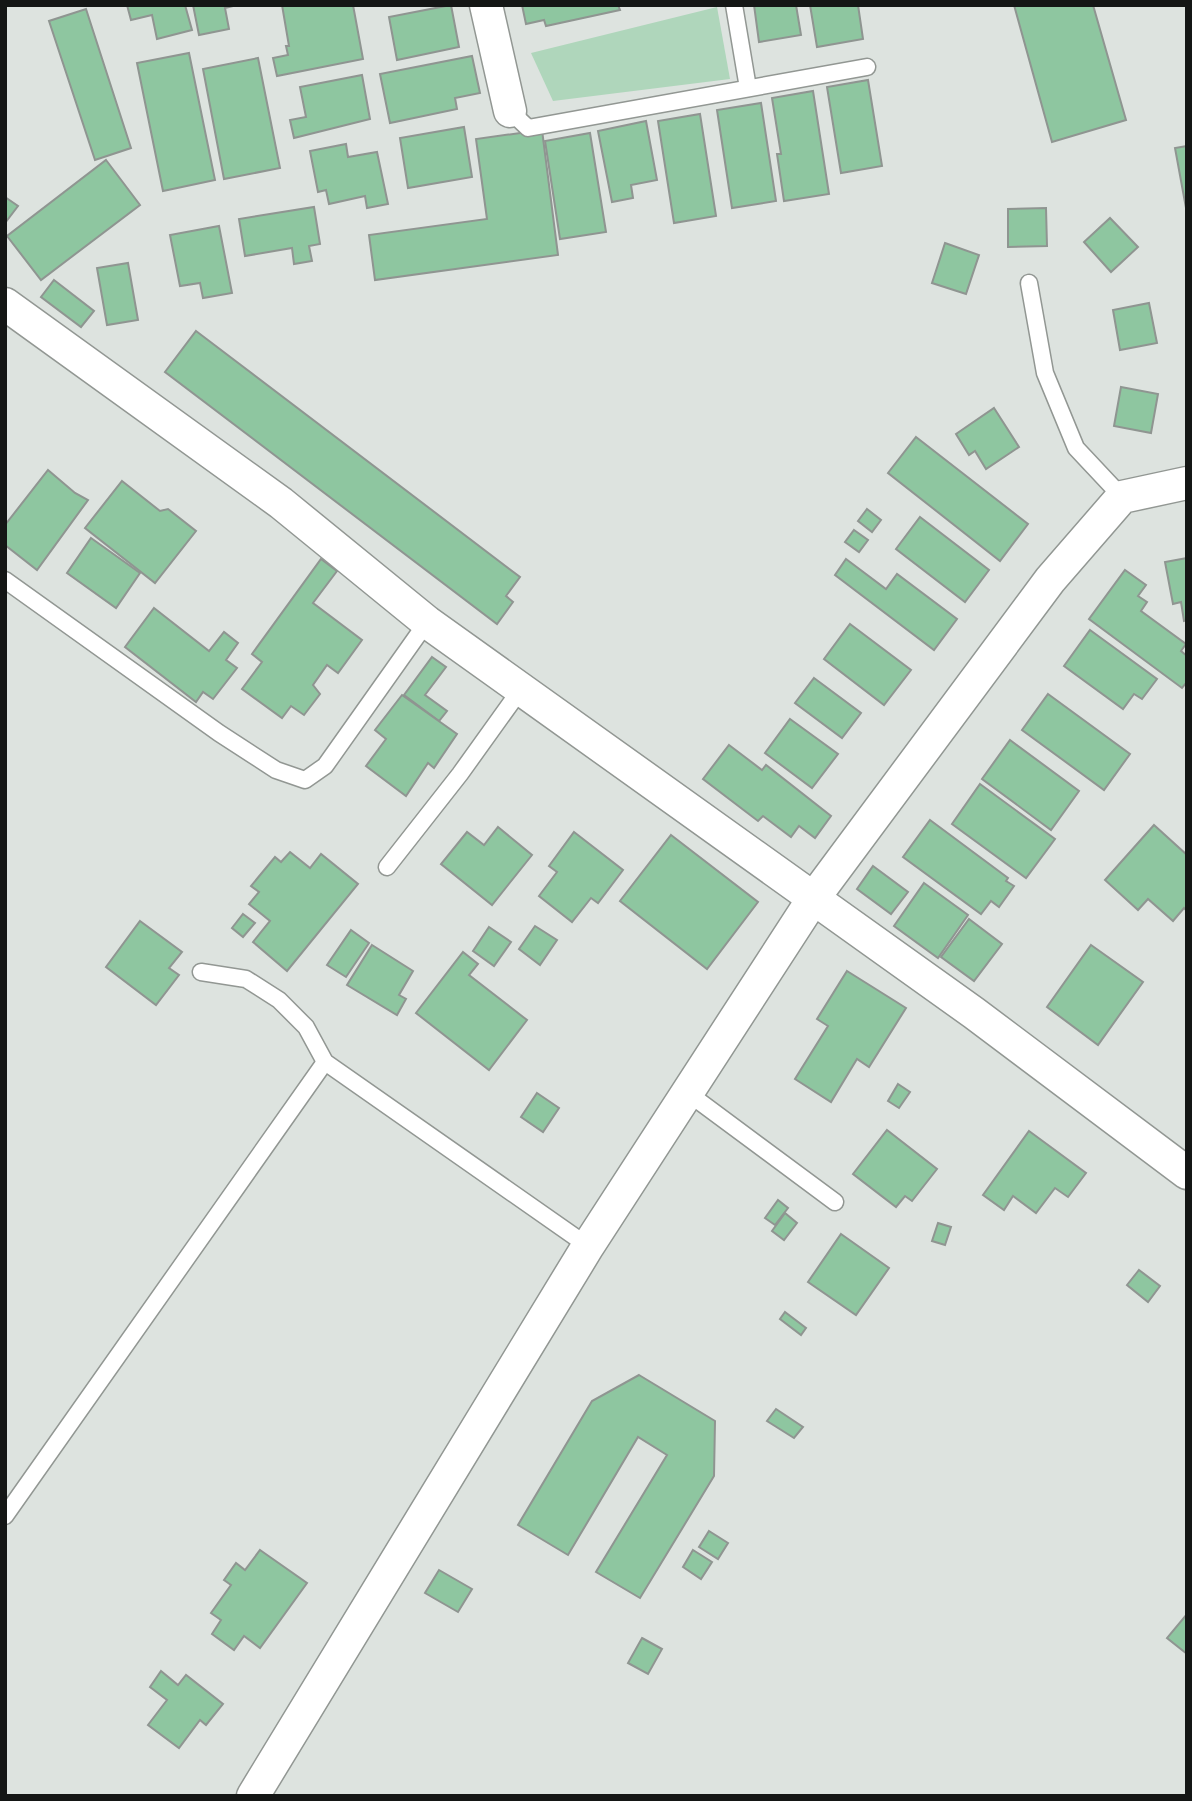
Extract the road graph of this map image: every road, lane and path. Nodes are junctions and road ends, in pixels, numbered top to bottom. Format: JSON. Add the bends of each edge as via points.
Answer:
{"nodes":[{"id":1,"x":486,"y":5,"type":"edge"},
{"id":2,"x":734,"y":5,"type":"edge"},
{"id":3,"x":867,"y":68,"type":"dead end"},
{"id":4,"x":748,"y":88,"type":"junction"},
{"id":5,"x":510,"y":111,"type":"joint"},
{"id":6,"x":1029,"y":283,"type":"dead end"},
{"id":7,"x":5,"y":304,"type":"edge"},
{"id":8,"x":1187,"y":483,"type":"edge"},
{"id":9,"x":1122,"y":497,"type":"junction"},
{"id":10,"x":5,"y":580,"type":"edge"},
{"id":11,"x":427,"y":622,"type":"junction"},
{"id":12,"x":521,"y":690,"type":"junction"},
{"id":13,"x":387,"y":867,"type":"dead end"},
{"id":14,"x":813,"y":899,"type":"junction"},
{"id":15,"x":201,"y":972,"type":"dead end"},
{"id":16,"x":325,"y":1062,"type":"junction"},
{"id":17,"x":688,"y":1093,"type":"junction"},
{"id":18,"x":1187,"y":1173,"type":"edge"},
{"id":19,"x":835,"y":1202,"type":"dead end"},
{"id":20,"x":588,"y":1246,"type":"junction"},
{"id":21,"x":5,"y":1516,"type":"edge"},
{"id":22,"x":253,"y":1796,"type":"edge"}],
"edges":[{"from":1,"to":5,"type":"street"},
{"from":2,"to":4,"type":"lane"},
{"from":3,"to":4,"type":"lane"},
{"from":4,"to":5,"type":"lane","via":[[528,128]]},
{"from":6,"to":9,"type":"lane","via":[[1045,373],[1076,448]]},
{"from":7,"to":11,"type":"street","via":[[281,503]]},
{"from":8,"to":9,"type":"street"},
{"from":9,"to":14,"type":"street","via":[[1050,580]]},
{"from":10,"to":11,"type":"lane","via":[[219,733],[276,770],[305,780],[325,766]]},
{"from":11,"to":12,"type":"street"},
{"from":12,"to":13,"type":"lane"},
{"from":12,"to":14,"type":"street"},
{"from":14,"to":17,"type":"street"},
{"from":14,"to":18,"type":"street"},
{"from":15,"to":16,"type":"lane","via":[[246,979],[279,1000],[306,1027]]},
{"from":16,"to":20,"type":"lane"},
{"from":16,"to":21,"type":"lane"},
{"from":17,"to":19,"type":"lane"},
{"from":17,"to":20,"type":"street"},
{"from":20,"to":22,"type":"street"}]}
